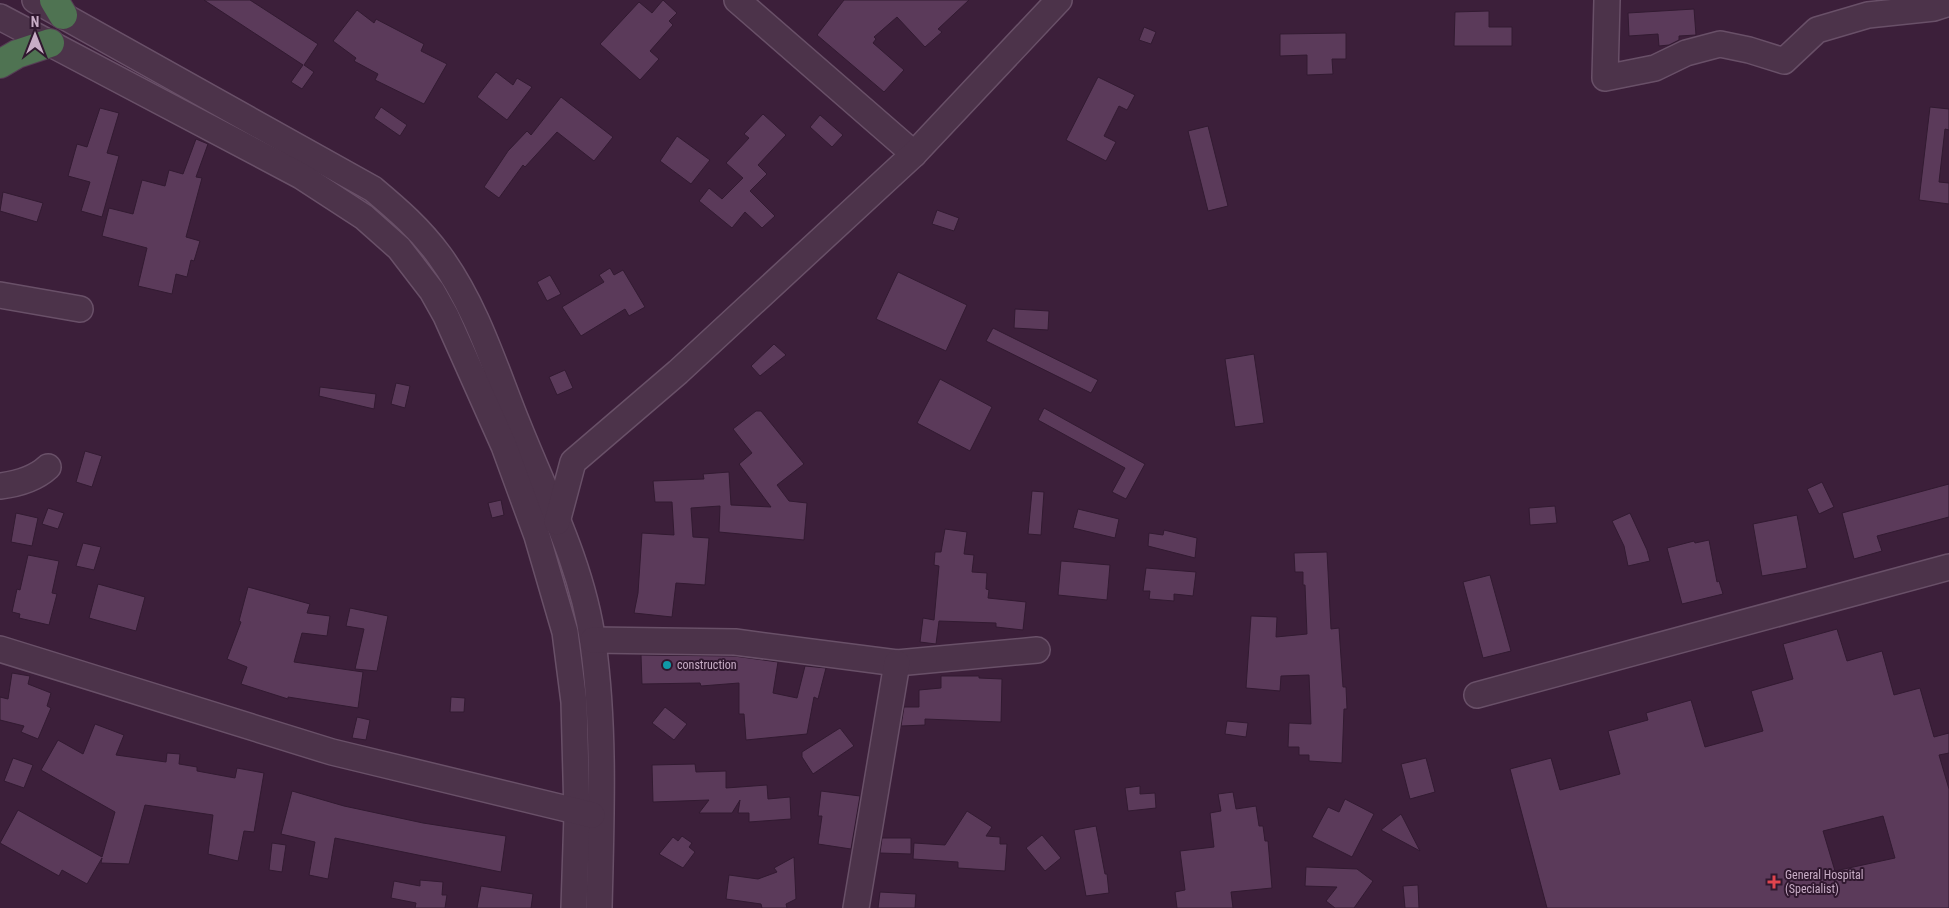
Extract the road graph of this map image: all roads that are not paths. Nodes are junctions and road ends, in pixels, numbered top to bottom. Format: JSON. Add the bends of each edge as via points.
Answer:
{"nodes":[{"id":1,"x":35,"y":0,"type":"edge"},
{"id":2,"x":737,"y":0,"type":"edge"},
{"id":3,"x":1059,"y":0,"type":"edge"},
{"id":4,"x":1607,"y":0,"type":"edge"},
{"id":5,"x":1949,"y":3,"type":"edge"},
{"id":6,"x":59,"y":8,"type":"edge"},
{"id":7,"x":0,"y":17,"type":"edge"},
{"id":8,"x":50,"y":43,"type":"junction"},
{"id":9,"x":0,"y":64,"type":"edge"},
{"id":10,"x":914,"y":154,"type":"junction"},
{"id":11,"x":343,"y":172,"type":"junction"},
{"id":12,"x":329,"y":194,"type":"junction"},
{"id":13,"x":0,"y":295,"type":"edge"},
{"id":14,"x":80,"y":309,"type":"dead end"},
{"id":15,"x":529,"y":452,"type":"junction"},
{"id":16,"x":573,"y":462,"type":"junction"},
{"id":17,"x":48,"y":467,"type":"dead end"},
{"id":18,"x":0,"y":486,"type":"edge"},
{"id":19,"x":557,"y":522,"type":"junction"},
{"id":20,"x":1949,"y":567,"type":"edge"},
{"id":21,"x":593,"y":640,"type":"junction"},
{"id":22,"x":0,"y":649,"type":"edge"},
{"id":23,"x":1037,"y":650,"type":"dead end"},
{"id":24,"x":896,"y":663,"type":"junction"},
{"id":25,"x":1477,"y":695,"type":"dead end"},
{"id":26,"x":577,"y":814,"type":"junction"},
{"id":27,"x":602,"y":817,"type":"junction"},
{"id":28,"x":574,"y":908,"type":"edge"},
{"id":29,"x":599,"y":908,"type":"edge"},
{"id":30,"x":856,"y":908,"type":"edge"}],
"edges":[{"from":1,"to":6,"type":"street"},
{"from":2,"to":10,"type":"street"},
{"from":3,"to":10,"type":"street"},
{"from":4,"to":5,"type":"street","via":[[1606,78],[1655,68],[1720,44],[1784,60],[1816,30],[1868,15],[1934,8]]},
{"from":6,"to":11,"type":"street"},
{"from":7,"to":8,"type":"street"},
{"from":8,"to":9,"type":"highway","via":[[17,54]]},
{"from":8,"to":12,"type":"street","via":[[301,176]]},
{"from":10,"to":16,"type":"street","via":[[678,372]]},
{"from":11,"to":12,"type":"street"},
{"from":11,"to":15,"type":"street","via":[[373,190],[411,220],[440,256],[468,304]]},
{"from":12,"to":26,"type":"street","via":[[364,217],[399,248],[432,291],[504,446],[537,536],[566,639],[574,702]]},
{"from":13,"to":14,"type":"street"},
{"from":15,"to":16,"type":"street"},
{"from":15,"to":19,"type":"street"},
{"from":16,"to":19,"type":"street"},
{"from":17,"to":18,"type":"street","via":[[41,474],[24,481]]},
{"from":19,"to":21,"type":"street","via":[[582,594]]},
{"from":20,"to":25,"type":"street"},
{"from":21,"to":24,"type":"street","via":[[736,642]]},
{"from":21,"to":27,"type":"street","via":[[599,695]]},
{"from":22,"to":26,"type":"street","via":[[332,752]]},
{"from":23,"to":24,"type":"street"},
{"from":24,"to":30,"type":"street"},
{"from":26,"to":27,"type":"street"},
{"from":26,"to":28,"type":"street"},
{"from":27,"to":29,"type":"street"}]}
